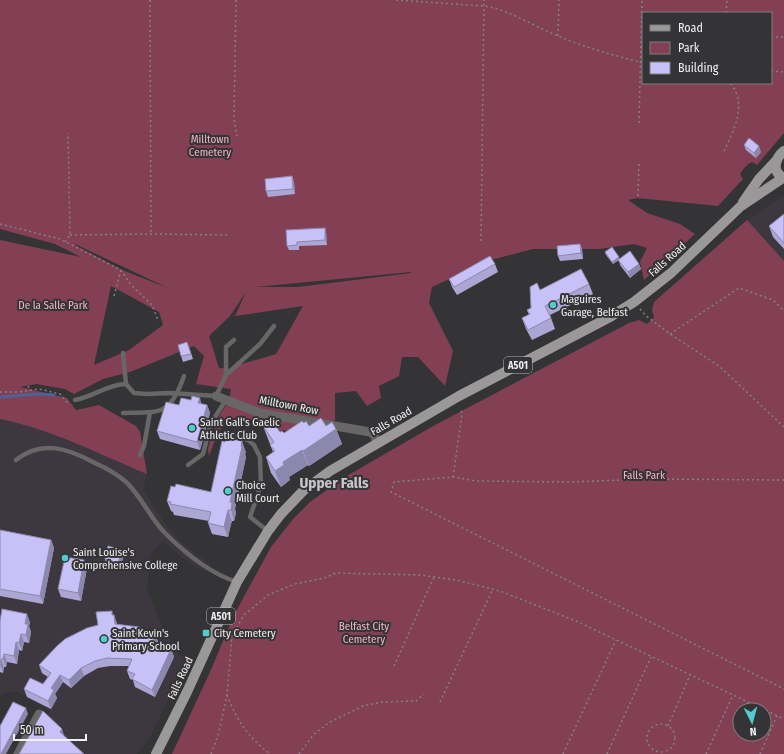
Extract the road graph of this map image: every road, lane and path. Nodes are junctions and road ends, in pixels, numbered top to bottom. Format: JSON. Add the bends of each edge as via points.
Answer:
{"nodes":[{"id":1,"x":150,"y":0,"type":"edge"},
{"id":2,"x":236,"y":0,"type":"edge"},
{"id":3,"x":396,"y":0,"type":"edge"},
{"id":4,"x":484,"y":0,"type":"edge"},
{"id":5,"x":559,"y":0,"type":"edge"},
{"id":6,"x":642,"y":0,"type":"edge"},
{"id":7,"x":727,"y":0,"type":"edge"},
{"id":8,"x":408,"y":1,"type":"edge"},
{"id":9,"x":484,"y":6,"type":"junction"},
{"id":10,"x":726,"y":12,"type":"edge"},
{"id":11,"x":642,"y":18,"type":"edge"},
{"id":12,"x":558,"y":36,"type":"junction"},
{"id":13,"x":772,"y":37,"type":"edge"},
{"id":14,"x":784,"y":37,"type":"edge"},
{"id":15,"x":640,"y":62,"type":"junction"},
{"id":16,"x":772,"y":71,"type":"edge"},
{"id":17,"x":784,"y":72,"type":"edge"},
{"id":18,"x":731,"y":84,"type":"edge"},
{"id":19,"x":639,"y":123,"type":"dead end"},
{"id":20,"x":68,"y":133,"type":"dead end"},
{"id":21,"x":237,"y":136,"type":"dead end"},
{"id":22,"x":784,"y":150,"type":"edge"},
{"id":23,"x":724,"y":151,"type":"dead end"},
{"id":24,"x":776,"y":161,"type":"junction"},
{"id":25,"x":639,"y":163,"type":"dead end"},
{"id":26,"x":783,"y":178,"type":"edge"},
{"id":27,"x":638,"y":196,"type":"dead end"},
{"id":28,"x":741,"y":206,"type":"junction"},
{"id":29,"x":0,"y":224,"type":"edge"},
{"id":30,"x":151,"y":234,"type":"junction"},
{"id":31,"x":70,"y":235,"type":"junction"},
{"id":32,"x":228,"y":235,"type":"dead end"},
{"id":33,"x":481,"y":241,"type":"dead end"},
{"id":34,"x":66,"y":242,"type":"junction"},
{"id":35,"x":120,"y":270,"type":"junction"},
{"id":36,"x":114,"y":296,"type":"dead end"},
{"id":37,"x":634,"y":302,"type":"junction"},
{"id":38,"x":784,"y":311,"type":"edge"},
{"id":39,"x":155,"y":321,"type":"dead end"},
{"id":40,"x":274,"y":326,"type":"dead end"},
{"id":41,"x":670,"y":334,"type":"junction"},
{"id":42,"x":234,"y":340,"type":"dead end"},
{"id":43,"x":124,"y":353,"type":"dead end"},
{"id":44,"x":226,"y":375,"type":"junction"},
{"id":45,"x":184,"y":376,"type":"dead end"},
{"id":46,"x":126,"y":384,"type":"junction"},
{"id":47,"x":28,"y":386,"type":"dead end"},
{"id":48,"x":30,"y":391,"type":"junction"},
{"id":49,"x":0,"y":392,"type":"edge"},
{"id":50,"x":178,"y":394,"type":"junction"},
{"id":51,"x":216,"y":396,"type":"junction"},
{"id":52,"x":75,"y":400,"type":"joint"},
{"id":53,"x":226,"y":400,"type":"junction"},
{"id":54,"x":461,"y":409,"type":"dead end"},
{"id":55,"x":150,"y":412,"type":"junction"},
{"id":56,"x":123,"y":413,"type":"dead end"},
{"id":57,"x":784,"y":427,"type":"edge"},
{"id":58,"x":229,"y":434,"type":"dead end"},
{"id":59,"x":378,"y":443,"type":"junction"},
{"id":60,"x":140,"y":455,"type":"dead end"},
{"id":61,"x":16,"y":460,"type":"dead end"},
{"id":62,"x":188,"y":465,"type":"dead end"},
{"id":63,"x":453,"y":477,"type":"junction"},
{"id":64,"x":784,"y":480,"type":"edge"},
{"id":65,"x":268,"y":530,"type":"junction"},
{"id":66,"x":434,"y":577,"type":"junction"},
{"id":67,"x":237,"y":582,"type":"junction"},
{"id":68,"x":493,"y":589,"type":"junction"},
{"id":69,"x":616,"y":640,"type":"junction"},
{"id":70,"x":651,"y":657,"type":"junction"},
{"id":71,"x":394,"y":666,"type":"dead end"},
{"id":72,"x":690,"y":675,"type":"junction"},
{"id":73,"x":784,"y":689,"type":"edge"},
{"id":74,"x":424,"y":694,"type":"dead end"},
{"id":75,"x":227,"y":695,"type":"junction"},
{"id":76,"x":733,"y":695,"type":"junction"},
{"id":77,"x":440,"y":702,"type":"dead end"},
{"id":78,"x":40,"y":714,"type":"edge"},
{"id":79,"x":777,"y":716,"type":"junction"},
{"id":80,"x":784,"y":719,"type":"edge"},
{"id":81,"x":668,"y":726,"type":"junction"},
{"id":82,"x":656,"y":751,"type":"junction"},
{"id":83,"x":18,"y":754,"type":"edge"},
{"id":84,"x":156,"y":754,"type":"edge"},
{"id":85,"x":211,"y":754,"type":"edge"},
{"id":86,"x":270,"y":754,"type":"edge"},
{"id":87,"x":299,"y":754,"type":"edge"},
{"id":88,"x":563,"y":754,"type":"edge"},
{"id":89,"x":607,"y":754,"type":"edge"},
{"id":90,"x":655,"y":754,"type":"edge"},
{"id":91,"x":706,"y":754,"type":"edge"},
{"id":92,"x":760,"y":754,"type":"edge"}],
"edges":[{"from":1,"to":30,"type":"path"},
{"from":2,"to":21,"type":"path","via":[[234,119]]},
{"from":3,"to":8,"type":"path"},
{"from":4,"to":9,"type":"path"},
{"from":5,"to":12,"type":"path"},
{"from":6,"to":11,"type":"path"},
{"from":7,"to":10,"type":"path"},
{"from":8,"to":9,"type":"path"},
{"from":9,"to":12,"type":"path","via":[[496,8]]},
{"from":9,"to":33,"type":"path"},
{"from":11,"to":15,"type":"path"},
{"from":12,"to":15,"type":"path"},
{"from":13,"to":14,"type":"path"},
{"from":15,"to":19,"type":"path"},
{"from":16,"to":17,"type":"path"},
{"from":18,"to":23,"type":"path","via":[[738,96],[737,121]]},
{"from":20,"to":31,"type":"path"},
{"from":22,"to":24,"type":"main road","number":"A501"},
{"from":24,"to":26,"type":"main road","number":"A501","via":[[777,172]]},
{"from":24,"to":28,"type":"main road","name":"Falls Road","number":"A501","via":[[752,188]]},
{"from":25,"to":27,"type":"path"},
{"from":26,"to":28,"type":"main road","name":"Falls Road","number":"A501"},
{"from":28,"to":37,"type":"main road","name":"Falls Road","number":"A501","via":[[675,269]]},
{"from":29,"to":34,"type":"path"},
{"from":30,"to":31,"type":"path"},
{"from":30,"to":32,"type":"path"},
{"from":31,"to":34,"type":"path"},
{"from":34,"to":35,"type":"path"},
{"from":35,"to":36,"type":"path"},
{"from":35,"to":39,"type":"path","via":[[131,285],[152,305],[157,318]]},
{"from":37,"to":41,"type":"path","via":[[645,315]]},
{"from":37,"to":59,"type":"main road","name":"Falls Road","number":"A501","via":[[459,396]]},
{"from":38,"to":41,"type":"path","via":[[773,300],[739,288]]},
{"from":40,"to":44,"type":"lane","via":[[260,344]]},
{"from":41,"to":57,"type":"path","via":[[718,366]]},
{"from":42,"to":44,"type":"lane","via":[[226,347]]},
{"from":43,"to":46,"type":"lane"},
{"from":44,"to":51,"type":"lane"},
{"from":45,"to":50,"type":"lane"},
{"from":46,"to":50,"type":"lane","via":[[134,393]]},
{"from":46,"to":52,"type":"lane","via":[[116,384],[86,398]]},
{"from":47,"to":48,"type":"path"},
{"from":48,"to":49,"type":"path"},
{"from":48,"to":52,"type":"path","via":[[39,389],[60,394],[68,402]]},
{"from":50,"to":51,"type":"lane"},
{"from":50,"to":55,"type":"lane","via":[[170,405],[157,412]]},
{"from":51,"to":53,"type":"street","name":"Milltown Row"},
{"from":53,"to":59,"type":"street","name":"Milltown Row","via":[[260,413],[370,432]]},
{"from":53,"to":62,"type":"lane","via":[[211,422],[203,454]]},
{"from":54,"to":63,"type":"path"},
{"from":55,"to":56,"type":"lane"},
{"from":55,"to":60,"type":"lane"},
{"from":58,"to":65,"type":"lane","via":[[248,440],[254,445],[260,457],[261,485],[250,517]]},
{"from":59,"to":65,"type":"main road","name":"Falls Road","number":"A501","via":[[313,483]]},
{"from":61,"to":67,"type":"lane","via":[[31,451],[60,448],[81,455],[112,472],[126,482],[163,531],[178,545],[212,570]]},
{"from":63,"to":64,"type":"path","via":[[476,481],[558,482],[646,479]]},
{"from":63,"to":73,"type":"path","via":[[394,482],[391,492]]},
{"from":65,"to":67,"type":"main road","name":"Falls Road","number":"A501"},
{"from":66,"to":68,"type":"path"},
{"from":66,"to":71,"type":"path"},
{"from":66,"to":75,"type":"path","via":[[336,573],[268,595],[244,615],[232,636]]},
{"from":67,"to":84,"type":"main road","name":"Falls Road","number":"A501"},
{"from":68,"to":69,"type":"path","via":[[576,621]]},
{"from":68,"to":77,"type":"path"},
{"from":69,"to":70,"type":"path"},
{"from":69,"to":88,"type":"path"},
{"from":70,"to":72,"type":"path"},
{"from":70,"to":89,"type":"path"},
{"from":72,"to":76,"type":"path"},
{"from":72,"to":81,"type":"path"},
{"from":74,"to":87,"type":"path","via":[[416,701],[382,702],[363,706],[330,722],[314,734]]},
{"from":75,"to":85,"type":"path","via":[[218,736]]},
{"from":75,"to":86,"type":"path","via":[[238,721],[249,736]]},
{"from":76,"to":79,"type":"path"},
{"from":76,"to":91,"type":"path"},
{"from":78,"to":83,"type":"street"},
{"from":79,"to":80,"type":"path"},
{"from":79,"to":92,"type":"path"},
{"from":81,"to":82,"type":"path","via":[[674,734],[674,742],[669,749]]},
{"from":81,"to":82,"type":"path","via":[[656,725],[649,732],[647,741]]},
{"from":82,"to":90,"type":"path"}]}
